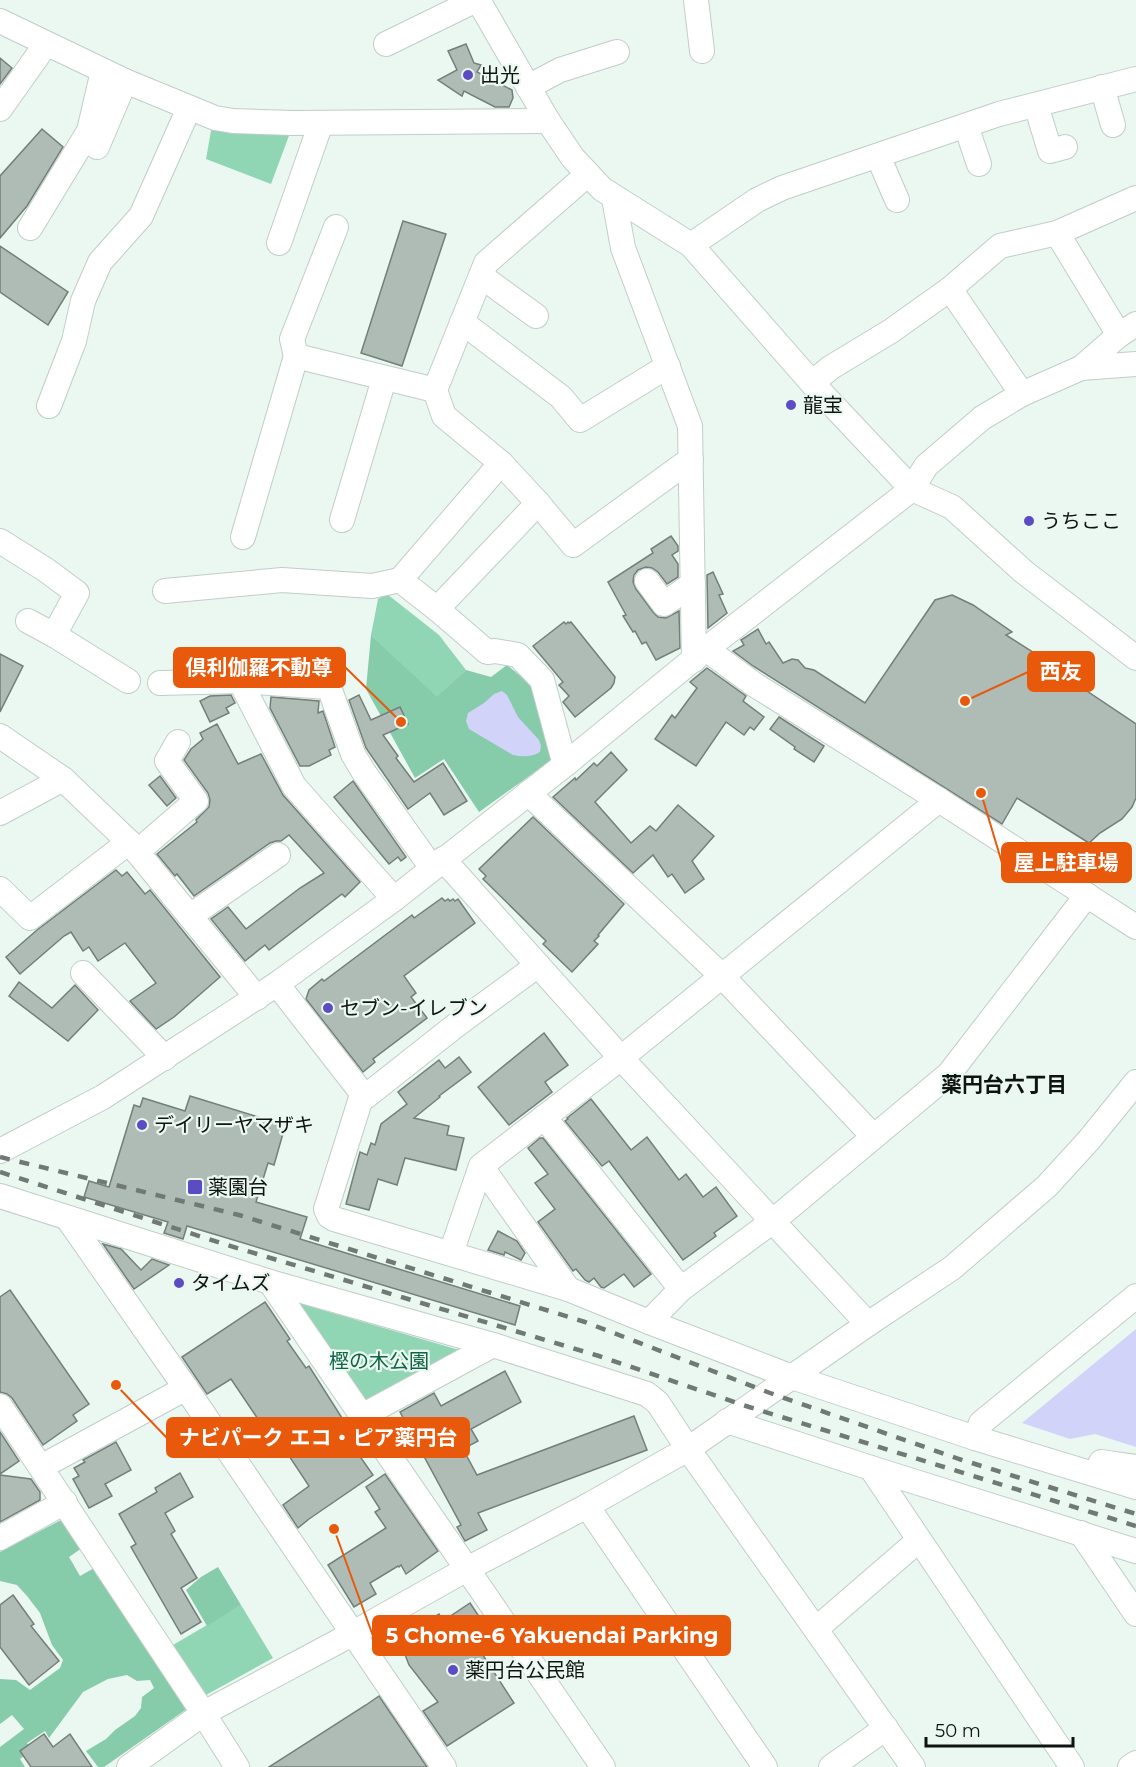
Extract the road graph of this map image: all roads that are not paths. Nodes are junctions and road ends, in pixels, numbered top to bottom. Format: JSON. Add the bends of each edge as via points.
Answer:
{"nodes":[{"id":1,"x":477,"y":0,"type":"edge"},
{"id":2,"x":696,"y":0,"type":"edge"},
{"id":3,"x":0,"y":21,"type":"edge"},
{"id":4,"x":46,"y":44,"type":"junction"},
{"id":5,"x":386,"y":44,"type":"dead end"},
{"id":6,"x":702,"y":51,"type":"dead end"},
{"id":7,"x":617,"y":52,"type":"dead end"},
{"id":8,"x":104,"y":71,"type":"junction"},
{"id":9,"x":1136,"y":79,"type":"edge"},
{"id":10,"x":125,"y":81,"type":"junction"},
{"id":11,"x":528,"y":87,"type":"junction"},
{"id":12,"x":1102,"y":87,"type":"junction"},
{"id":13,"x":1036,"y":105,"type":"junction"},
{"id":14,"x":189,"y":108,"type":"junction"},
{"id":15,"x":0,"y":109,"type":"edge"},
{"id":16,"x":548,"y":121,"type":"junction"},
{"id":17,"x":321,"y":123,"type":"junction"},
{"id":18,"x":1113,"y":125,"type":"dead end"},
{"id":19,"x":966,"y":126,"type":"junction"},
{"id":20,"x":97,"y":147,"type":"dead end"},
{"id":21,"x":1065,"y":147,"type":"dead end"},
{"id":22,"x":878,"y":156,"type":"junction"},
{"id":23,"x":978,"y":164,"type":"dead end"},
{"id":24,"x":588,"y":174,"type":"junction"},
{"id":25,"x":614,"y":198,"type":"junction"},
{"id":26,"x":1136,"y":198,"type":"edge"},
{"id":27,"x":897,"y":200,"type":"dead end"},
{"id":28,"x":336,"y":227,"type":"dead end"},
{"id":29,"x":30,"y":228,"type":"dead end"},
{"id":30,"x":1057,"y":233,"type":"junction"},
{"id":31,"x":279,"y":243,"type":"dead end"},
{"id":32,"x":691,"y":245,"type":"junction"},
{"id":33,"x":481,"y":276,"type":"junction"},
{"id":34,"x":950,"y":289,"type":"junction"},
{"id":35,"x":536,"y":316,"type":"dead end"},
{"id":36,"x":462,"y":322,"type":"junction"},
{"id":37,"x":1127,"y":330,"type":"edge"},
{"id":38,"x":296,"y":356,"type":"junction"},
{"id":39,"x":1136,"y":364,"type":"edge"},
{"id":40,"x":668,"y":366,"type":"junction"},
{"id":41,"x":1081,"y":368,"type":"junction"},
{"id":42,"x":384,"y":379,"type":"junction"},
{"id":43,"x":812,"y":383,"type":"junction"},
{"id":44,"x":435,"y":390,"type":"junction"},
{"id":45,"x":1022,"y":394,"type":"junction"},
{"id":46,"x":49,"y":406,"type":"dead end"},
{"id":47,"x":692,"y":459,"type":"junction"},
{"id":48,"x":501,"y":463,"type":"junction"},
{"id":49,"x":912,"y":489,"type":"junction"},
{"id":50,"x":538,"y":503,"type":"junction"},
{"id":51,"x":342,"y":520,"type":"dead end"},
{"id":52,"x":243,"y":537,"type":"dead end"},
{"id":53,"x":0,"y":541,"type":"edge"},
{"id":54,"x":400,"y":580,"type":"junction"},
{"id":55,"x":647,"y":581,"type":"dead end"},
{"id":56,"x":693,"y":584,"type":"junction"},
{"id":57,"x":165,"y":591,"type":"dead end"},
{"id":58,"x":437,"y":609,"type":"junction"},
{"id":59,"x":28,"y":621,"type":"dead end"},
{"id":60,"x":54,"y":635,"type":"junction"},
{"id":61,"x":700,"y":654,"type":"junction"},
{"id":62,"x":1136,"y":658,"type":"edge"},
{"id":63,"x":128,"y":681,"type":"dead end"},
{"id":64,"x":240,"y":681,"type":"junction"},
{"id":65,"x":160,"y":683,"type":"dead end"},
{"id":66,"x":0,"y":736,"type":"edge"},
{"id":67,"x":178,"y":742,"type":"dead end"},
{"id":68,"x":567,"y":763,"type":"junction"},
{"id":69,"x":63,"y":779,"type":"junction"},
{"id":70,"x":528,"y":793,"type":"junction"},
{"id":71,"x":939,"y":800,"type":"junction"},
{"id":72,"x":0,"y":813,"type":"edge"},
{"id":73,"x":133,"y":847,"type":"junction"},
{"id":74,"x":278,"y":855,"type":"dead end"},
{"id":75,"x":438,"y":863,"type":"junction"},
{"id":76,"x":0,"y":889,"type":"edge"},
{"id":77,"x":1087,"y":895,"type":"junction"},
{"id":78,"x":393,"y":899,"type":"junction"},
{"id":79,"x":190,"y":916,"type":"junction"},
{"id":80,"x":1136,"y":927,"type":"edge"},
{"id":81,"x":538,"y":965,"type":"junction"},
{"id":82,"x":83,"y":972,"type":"dead end"},
{"id":83,"x":722,"y":976,"type":"junction"},
{"id":84,"x":277,"y":984,"type":"junction"},
{"id":85,"x":257,"y":998,"type":"junction"},
{"id":86,"x":165,"y":1058,"type":"junction"},
{"id":87,"x":621,"y":1058,"type":"junction"},
{"id":88,"x":1136,"y":1082,"type":"edge"},
{"id":89,"x":365,"y":1096,"type":"junction"},
{"id":90,"x":1128,"y":1107,"type":"edge"},
{"id":91,"x":544,"y":1117,"type":"junction"},
{"id":92,"x":873,"y":1136,"type":"junction"},
{"id":93,"x":3,"y":1146,"type":"edge"},
{"id":94,"x":481,"y":1166,"type":"junction"},
{"id":95,"x":0,"y":1196,"type":"edge"},
{"id":96,"x":68,"y":1219,"type":"junction"},
{"id":97,"x":773,"y":1221,"type":"junction"},
{"id":98,"x":451,"y":1253,"type":"junction"},
{"id":99,"x":270,"y":1282,"type":"junction"},
{"id":100,"x":568,"y":1289,"type":"junction"},
{"id":101,"x":681,"y":1289,"type":"junction"},
{"id":102,"x":1136,"y":1296,"type":"edge"},
{"id":103,"x":649,"y":1322,"type":"junction"},
{"id":104,"x":868,"y":1324,"type":"junction"},
{"id":105,"x":493,"y":1345,"type":"junction"},
{"id":106,"x":792,"y":1377,"type":"junction"},
{"id":107,"x":186,"y":1388,"type":"junction"},
{"id":108,"x":0,"y":1406,"type":"edge"},
{"id":109,"x":362,"y":1416,"type":"junction"},
{"id":110,"x":727,"y":1421,"type":"junction"},
{"id":111,"x":975,"y":1438,"type":"junction"},
{"id":112,"x":688,"y":1449,"type":"junction"},
{"id":113,"x":41,"y":1467,"type":"junction"},
{"id":114,"x":1136,"y":1467,"type":"edge"},
{"id":115,"x":871,"y":1468,"type":"junction"},
{"id":116,"x":1096,"y":1474,"type":"junction"},
{"id":117,"x":1136,"y":1487,"type":"edge"},
{"id":118,"x":64,"y":1502,"type":"junction"},
{"id":119,"x":587,"y":1506,"type":"junction"},
{"id":120,"x":1081,"y":1533,"type":"junction"},
{"id":121,"x":0,"y":1538,"type":"edge"},
{"id":122,"x":919,"y":1540,"type":"junction"},
{"id":123,"x":1136,"y":1551,"type":"edge"},
{"id":124,"x":467,"y":1569,"type":"junction"},
{"id":125,"x":1136,"y":1614,"type":"edge"},
{"id":126,"x":816,"y":1629,"type":"junction"},
{"id":127,"x":353,"y":1633,"type":"junction"},
{"id":128,"x":204,"y":1713,"type":"junction"},
{"id":129,"x":886,"y":1728,"type":"junction"},
{"id":130,"x":1136,"y":1762,"type":"edge"},
{"id":131,"x":129,"y":1767,"type":"edge"},
{"id":132,"x":237,"y":1767,"type":"edge"},
{"id":133,"x":444,"y":1767,"type":"edge"},
{"id":134,"x":603,"y":1767,"type":"edge"},
{"id":135,"x":765,"y":1767,"type":"edge"},
{"id":136,"x":831,"y":1767,"type":"edge"},
{"id":137,"x":913,"y":1767,"type":"edge"},
{"id":138,"x":1072,"y":1767,"type":"edge"},
{"id":139,"x":1130,"y":1767,"type":"edge"}],
"edges":[{"from":1,"to":5,"type":"street"},
{"from":1,"to":11,"type":"street"},
{"from":2,"to":6,"type":"street"},
{"from":3,"to":4,"type":"street"},
{"from":4,"to":8,"type":"street"},
{"from":4,"to":15,"type":"street"},
{"from":7,"to":11,"type":"street","via":[[560,70]]},
{"from":8,"to":10,"type":"street"},
{"from":8,"to":29,"type":"street","via":[[89,131]]},
{"from":9,"to":12,"type":"street"},
{"from":10,"to":14,"type":"street"},
{"from":10,"to":20,"type":"street"},
{"from":11,"to":16,"type":"street"},
{"from":12,"to":13,"type":"street"},
{"from":12,"to":18,"type":"street"},
{"from":13,"to":19,"type":"street"},
{"from":13,"to":21,"type":"street","via":[[1050,151]]},
{"from":14,"to":17,"type":"street","via":[[232,121]]},
{"from":14,"to":46,"type":"street","via":[[141,216],[100,262],[83,301],[74,341]]},
{"from":16,"to":17,"type":"street"},
{"from":16,"to":24,"type":"street"},
{"from":17,"to":31,"type":"street"},
{"from":19,"to":22,"type":"street"},
{"from":19,"to":23,"type":"street"},
{"from":22,"to":27,"type":"street"},
{"from":22,"to":32,"type":"street","via":[[757,200]]},
{"from":24,"to":25,"type":"street"},
{"from":24,"to":33,"type":"street","via":[[486,263]]},
{"from":25,"to":32,"type":"street"},
{"from":25,"to":40,"type":"street","via":[[623,248]]},
{"from":26,"to":30,"type":"street"},
{"from":28,"to":38,"type":"street","via":[[292,339]]},
{"from":30,"to":34,"type":"street","via":[[1000,246]]},
{"from":30,"to":37,"type":"street"},
{"from":32,"to":43,"type":"street"},
{"from":33,"to":35,"type":"street"},
{"from":33,"to":36,"type":"street"},
{"from":34,"to":43,"type":"street"},
{"from":34,"to":45,"type":"street"},
{"from":36,"to":40,"type":"street","via":[[561,397],[580,420]]},
{"from":36,"to":44,"type":"street"},
{"from":37,"to":41,"type":"street"},
{"from":38,"to":42,"type":"street"},
{"from":38,"to":52,"type":"street"},
{"from":39,"to":41,"type":"street"},
{"from":40,"to":47,"type":"street","via":[[690,426]]},
{"from":41,"to":45,"type":"street"},
{"from":42,"to":44,"type":"street"},
{"from":42,"to":51,"type":"street"},
{"from":43,"to":49,"type":"street"},
{"from":44,"to":48,"type":"street","via":[[444,416]]},
{"from":45,"to":49,"type":"street","via":[[982,418],[950,445],[926,466]]},
{"from":47,"to":50,"type":"street","via":[[573,545]]},
{"from":47,"to":56,"type":"street"},
{"from":48,"to":50,"type":"street"},
{"from":48,"to":54,"type":"street"},
{"from":49,"to":61,"type":"street"},
{"from":49,"to":62,"type":"street","via":[[952,507],[1024,572]]},
{"from":50,"to":58,"type":"street"},
{"from":53,"to":60,"type":"street","via":[[77,593]]},
{"from":54,"to":57,"type":"street","via":[[372,586],[282,580]]},
{"from":54,"to":58,"type":"street"},
{"from":55,"to":56,"type":"street","via":[[664,604]]},
{"from":56,"to":61,"type":"street"},
{"from":58,"to":68,"type":"street","via":[[487,652],[518,655],[542,680]]},
{"from":59,"to":60,"type":"street"},
{"from":60,"to":63,"type":"street"},
{"from":61,"to":68,"type":"street"},
{"from":61,"to":71,"type":"street"},
{"from":64,"to":65,"type":"street"},
{"from":64,"to":75,"type":"street","via":[[328,687],[353,754]]},
{"from":64,"to":78,"type":"street","via":[[294,786]]},
{"from":66,"to":69,"type":"street"},
{"from":67,"to":73,"type":"street","via":[[166,761],[196,801]]},
{"from":68,"to":70,"type":"street"},
{"from":69,"to":72,"type":"street"},
{"from":69,"to":73,"type":"street"},
{"from":70,"to":75,"type":"street"},
{"from":70,"to":83,"type":"street"},
{"from":71,"to":77,"type":"street"},
{"from":71,"to":83,"type":"street"},
{"from":73,"to":76,"type":"street","via":[[30,918]]},
{"from":73,"to":79,"type":"street"},
{"from":74,"to":79,"type":"street"},
{"from":75,"to":78,"type":"street"},
{"from":75,"to":81,"type":"street"},
{"from":77,"to":80,"type":"street"},
{"from":77,"to":92,"type":"street","via":[[949,1074]]},
{"from":78,"to":84,"type":"street"},
{"from":79,"to":85,"type":"street"},
{"from":81,"to":87,"type":"street"},
{"from":81,"to":89,"type":"street"},
{"from":82,"to":86,"type":"street"},
{"from":83,"to":87,"type":"street"},
{"from":83,"to":92,"type":"street"},
{"from":84,"to":85,"type":"street"},
{"from":84,"to":89,"type":"street"},
{"from":85,"to":86,"type":"street"},
{"from":86,"to":93,"type":"street","via":[[103,1097]]},
{"from":87,"to":91,"type":"street"},
{"from":87,"to":97,"type":"street"},
{"from":88,"to":90,"type":"street"},
{"from":89,"to":98,"type":"street","via":[[360,1101],[327,1209],[329,1216]]},
{"from":90,"to":104,"type":"street","via":[[1089,1140],[1057,1189],[1012,1218],[952,1268]]},
{"from":91,"to":94,"type":"street"},
{"from":91,"to":101,"type":"street"},
{"from":92,"to":97,"type":"street"},
{"from":94,"to":98,"type":"street"},
{"from":94,"to":100,"type":"street"},
{"from":95,"to":96,"type":"street"},
{"from":96,"to":99,"type":"street"},
{"from":96,"to":107,"type":"street"},
{"from":97,"to":101,"type":"street"},
{"from":97,"to":104,"type":"street"},
{"from":98,"to":100,"type":"street"},
{"from":99,"to":105,"type":"street"},
{"from":99,"to":109,"type":"street"},
{"from":100,"to":103,"type":"street"},
{"from":101,"to":103,"type":"street"},
{"from":102,"to":111,"type":"street","via":[[981,1423]]},
{"from":103,"to":106,"type":"street"},
{"from":104,"to":106,"type":"street"},
{"from":105,"to":109,"type":"street"},
{"from":105,"to":112,"type":"street","via":[[647,1394],[658,1403]]},
{"from":106,"to":110,"type":"street"},
{"from":106,"to":111,"type":"street"},
{"from":107,"to":113,"type":"street"},
{"from":107,"to":127,"type":"street"},
{"from":108,"to":113,"type":"street"},
{"from":109,"to":124,"type":"street"},
{"from":110,"to":112,"type":"street"},
{"from":110,"to":115,"type":"street"},
{"from":111,"to":116,"type":"street"},
{"from":112,"to":119,"type":"street"},
{"from":112,"to":126,"type":"street"},
{"from":113,"to":118,"type":"street"},
{"from":114,"to":116,"type":"street","via":[[1101,1462]]},
{"from":115,"to":120,"type":"street"},
{"from":115,"to":122,"type":"street"},
{"from":116,"to":117,"type":"street"},
{"from":118,"to":121,"type":"street"},
{"from":118,"to":128,"type":"street"},
{"from":119,"to":124,"type":"street"},
{"from":119,"to":135,"type":"street"},
{"from":120,"to":123,"type":"street"},
{"from":120,"to":125,"type":"street"},
{"from":122,"to":126,"type":"street"},
{"from":122,"to":138,"type":"street"},
{"from":124,"to":127,"type":"street"},
{"from":124,"to":134,"type":"street"},
{"from":126,"to":129,"type":"street"},
{"from":127,"to":128,"type":"street"},
{"from":127,"to":133,"type":"street"},
{"from":128,"to":131,"type":"street"},
{"from":128,"to":132,"type":"street"},
{"from":129,"to":136,"type":"street"},
{"from":129,"to":137,"type":"street"},
{"from":130,"to":139,"type":"street"}]}
